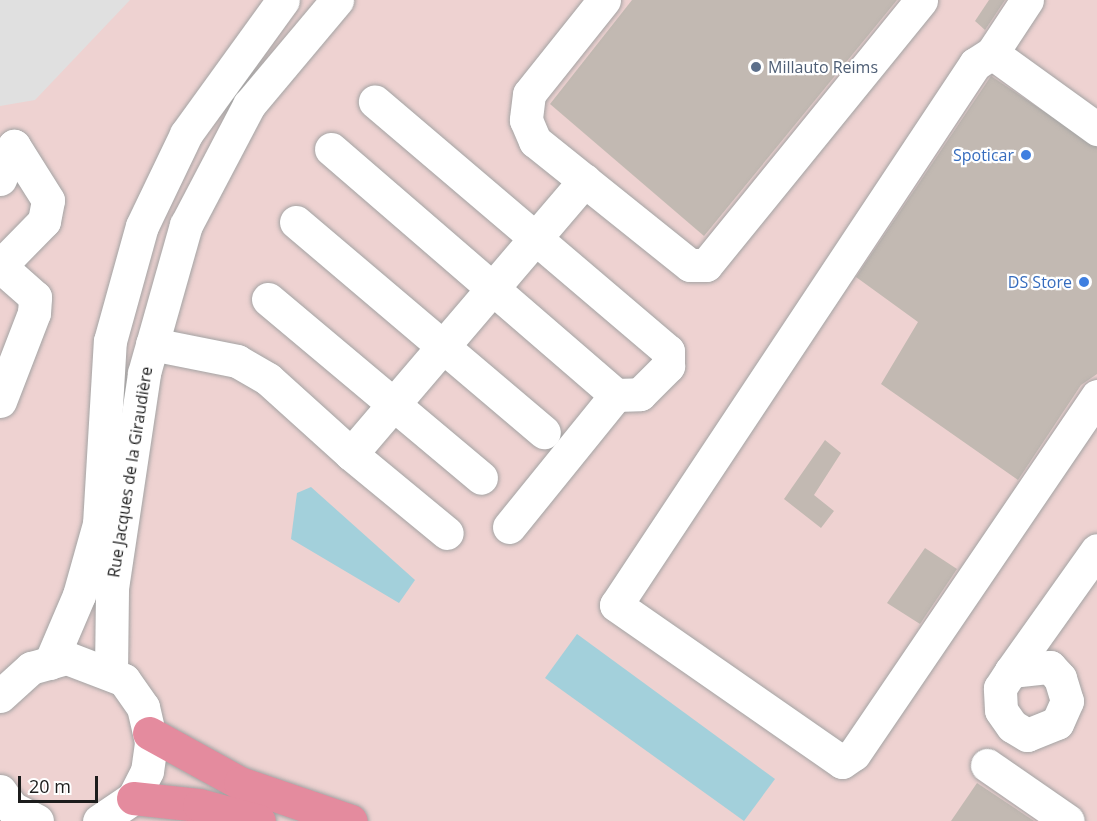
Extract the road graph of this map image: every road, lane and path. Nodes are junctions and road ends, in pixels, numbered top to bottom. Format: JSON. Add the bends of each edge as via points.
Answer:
{"nodes":[{"id":1,"x":283,"y":0,"type":"edge"},
{"id":2,"x":337,"y":0,"type":"edge"},
{"id":3,"x":604,"y":0,"type":"edge"},
{"id":4,"x":921,"y":0,"type":"edge"},
{"id":5,"x":1027,"y":0,"type":"edge"},
{"id":6,"x":992,"y":53,"type":"junction"},
{"id":7,"x":375,"y":102,"type":"dead end"},
{"id":8,"x":1097,"y":129,"type":"edge"},
{"id":9,"x":7,"y":147,"type":"edge"},
{"id":10,"x":331,"y":149,"type":"dead end"},
{"id":11,"x":0,"y":179,"type":"edge"},
{"id":12,"x":585,"y":180,"type":"junction"},
{"id":13,"x":296,"y":222,"type":"dead end"},
{"id":14,"x":536,"y":238,"type":"junction"},
{"id":15,"x":0,"y":266,"type":"edge"},
{"id":16,"x":495,"y":286,"type":"junction"},
{"id":17,"x":268,"y":299,"type":"dead end"},
{"id":18,"x":152,"y":344,"type":"junction"},
{"id":19,"x":442,"y":346,"type":"junction"},
{"id":20,"x":616,"y":395,"type":"junction"},
{"id":21,"x":1097,"y":396,"type":"edge"},
{"id":22,"x":0,"y":401,"type":"edge"},
{"id":23,"x":393,"y":404,"type":"junction"},
{"id":24,"x":544,"y":432,"type":"dead end"},
{"id":25,"x":351,"y":454,"type":"junction"},
{"id":26,"x":482,"y":478,"type":"dead end"},
{"id":27,"x":509,"y":527,"type":"dead end"},
{"id":28,"x":447,"y":533,"type":"dead end"},
{"id":29,"x":1097,"y":550,"type":"edge"},
{"id":30,"x":50,"y":663,"type":"junction"},
{"id":31,"x":1011,"y":671,"type":"dead end"},
{"id":32,"x":111,"y":673,"type":"junction"},
{"id":33,"x":6,"y":683,"type":"edge"},
{"id":34,"x":149,"y":733,"type":"junction"},
{"id":35,"x":987,"y":765,"type":"dead end"},
{"id":36,"x":0,"y":791,"type":"edge"},
{"id":37,"x":133,"y":798,"type":"junction"},
{"id":38,"x":102,"y":820,"type":"edge"},
{"id":39,"x":37,"y":821,"type":"edge"},
{"id":40,"x":259,"y":821,"type":"edge"},
{"id":41,"x":351,"y":821,"type":"edge"},
{"id":42,"x":1068,"y":821,"type":"edge"}],
"edges":[{"from":1,"to":30,"type":"street","name":"Rue Jacques de la Giraudière","via":[[186,134],[142,226],[110,341],[99,524],[79,595]]},
{"from":2,"to":18,"type":"street","name":"Rue Jacques de la Giraudière","via":[[249,105],[186,225]]},
{"from":3,"to":12,"type":"street","via":[[529,94],[526,120],[535,141]]},
{"from":4,"to":12,"type":"street","via":[[706,265],[690,265]]},
{"from":5,"to":6,"type":"street"},
{"from":6,"to":8,"type":"street"},
{"from":6,"to":21,"type":"street","via":[[969,74],[616,605],[842,762],[854,754]]},
{"from":7,"to":14,"type":"street"},
{"from":9,"to":11,"type":"street"},
{"from":9,"to":15,"type":"street","via":[[48,200],[44,221]]},
{"from":10,"to":16,"type":"street"},
{"from":12,"to":14,"type":"street"},
{"from":13,"to":19,"type":"street"},
{"from":14,"to":16,"type":"street"},
{"from":14,"to":20,"type":"street","via":[[668,351],[668,366],[640,394]]},
{"from":15,"to":22,"type":"street","via":[[34,297],[34,313]]},
{"from":16,"to":19,"type":"street"},
{"from":16,"to":20,"type":"street"},
{"from":17,"to":23,"type":"street"},
{"from":18,"to":25,"type":"street","via":[[237,361],[268,379]]},
{"from":18,"to":32,"type":"street","name":"Rue Jacques de la Giraudière","via":[[112,588]]},
{"from":19,"to":23,"type":"street"},
{"from":19,"to":24,"type":"street"},
{"from":20,"to":27,"type":"street"},
{"from":23,"to":25,"type":"street"},
{"from":23,"to":26,"type":"street"},
{"from":25,"to":28,"type":"street"},
{"from":29,"to":31,"type":"street"},
{"from":30,"to":32,"type":"street","via":[[67,658]]},
{"from":30,"to":33,"type":"street"},
{"from":32,"to":34,"type":"street","via":[[124,681],[143,707]]},
{"from":34,"to":37,"type":"street","via":[[147,771]]},
{"from":34,"to":41,"type":"highway","via":[[240,783]]},
{"from":35,"to":42,"type":"street"},
{"from":36,"to":39,"type":"street","via":[[12,808]]},
{"from":37,"to":38,"type":"street"},
{"from":37,"to":40,"type":"highway","via":[[199,805]]}]}
